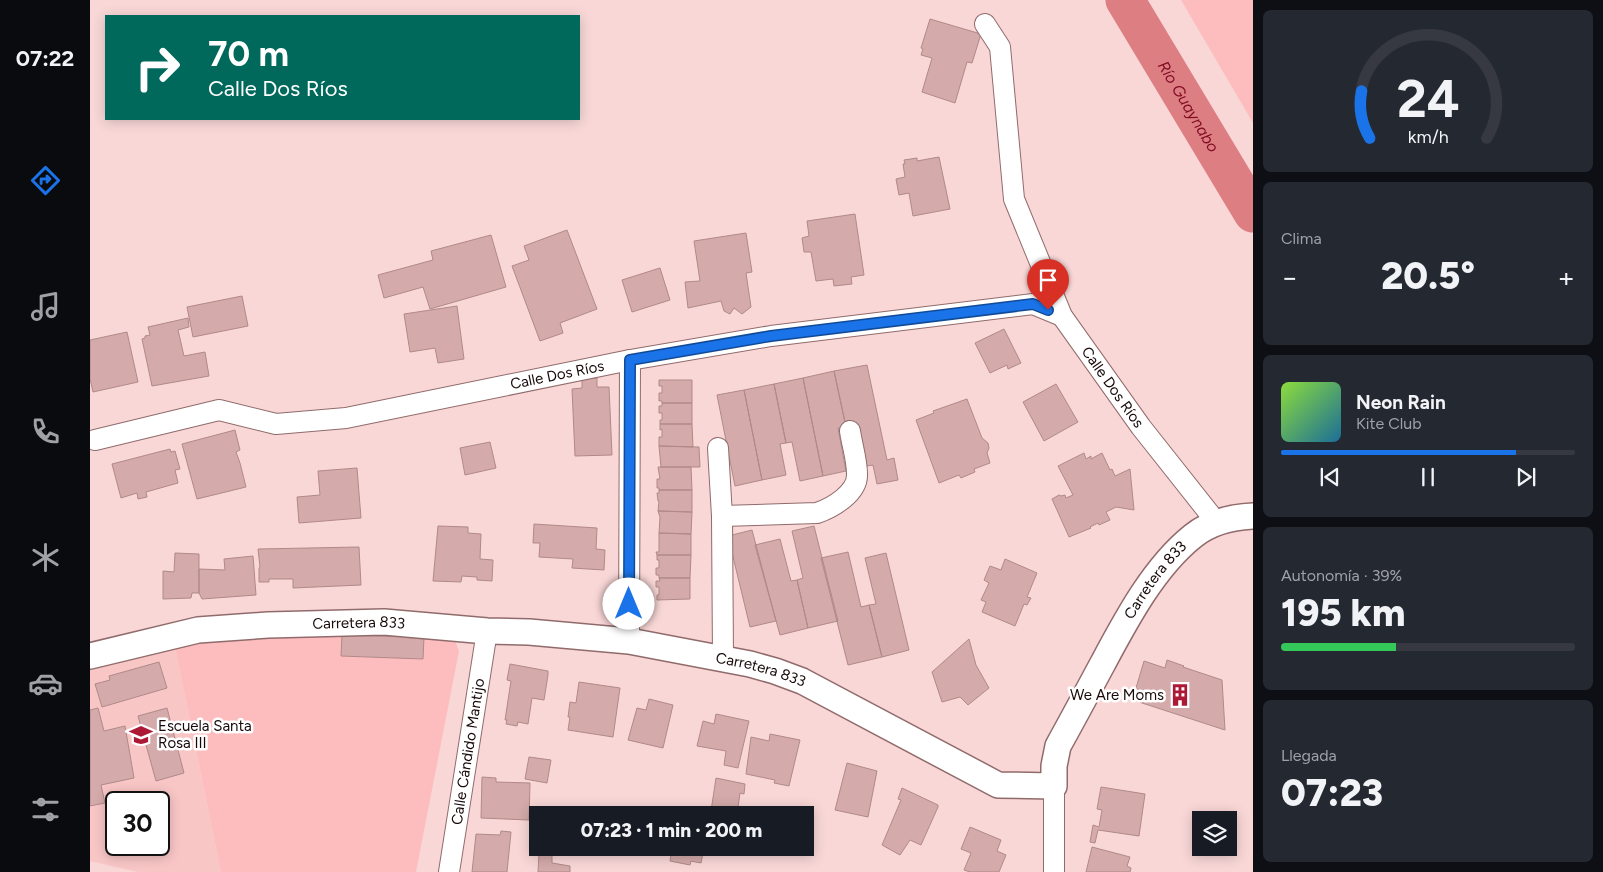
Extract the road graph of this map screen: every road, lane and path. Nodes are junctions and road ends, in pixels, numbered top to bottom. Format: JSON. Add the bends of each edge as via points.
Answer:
{"nodes":[{"id":1,"x":985,"y":24,"type":"dead end"},
{"id":2,"x":1062,"y":316,"type":"junction"},
{"id":3,"x":630,"y":360,"type":"junction"},
{"id":4,"x":850,"y":431,"type":"dead end"},
{"id":5,"x":95,"y":440,"type":"dead end"},
{"id":6,"x":718,"y":448,"type":"dead end"},
{"id":7,"x":722,"y":516,"type":"junction"},
{"id":8,"x":1253,"y":516,"type":"edge"},
{"id":9,"x":1217,"y":523,"type":"junction"},
{"id":10,"x":487,"y":631,"type":"junction"},
{"id":11,"x":628,"y":642,"type":"junction"},
{"id":12,"x":90,"y":656,"type":"edge"},
{"id":13,"x":723,"y":658,"type":"junction"},
{"id":14,"x":1054,"y":786,"type":"junction"},
{"id":15,"x":449,"y":872,"type":"edge"},
{"id":16,"x":1054,"y":872,"type":"edge"}],
"edges":[{"from":1,"to":2,"type":"street","via":[[1000,47],[1014,199]]},
{"from":2,"to":3,"type":"street","name":"Calle Dos Ríos","via":[[1033,304],[771,336]]},
{"from":2,"to":9,"type":"street","name":"Calle Dos Ríos","via":[[1141,426]]},
{"from":3,"to":5,"type":"street","name":"Calle Dos Ríos","via":[[346,418],[276,424],[219,410]]},
{"from":3,"to":11,"type":"street"},
{"from":4,"to":7,"type":"street","via":[[858,476],[847,496],[839,503],[817,513]]},
{"from":6,"to":7,"type":"street"},
{"from":7,"to":13,"type":"street"},
{"from":8,"to":9,"type":"street","name":"Carretera 833"},
{"from":9,"to":14,"type":"street","name":"Carretera 833","via":[[1194,536],[1180,549],[1137,603],[1058,746]]},
{"from":10,"to":11,"type":"street","name":"Carretera 833"},
{"from":10,"to":12,"type":"street","name":"Carretera 833","via":[[384,622],[268,625],[198,630]]},
{"from":10,"to":15,"type":"street","name":"Calle Cándido Mantijo"},
{"from":11,"to":13,"type":"street","name":"Carretera 833"},
{"from":13,"to":14,"type":"street","name":"Carretera 833","via":[[775,671],[802,682],[998,785]]},
{"from":14,"to":16,"type":"street"}]}
